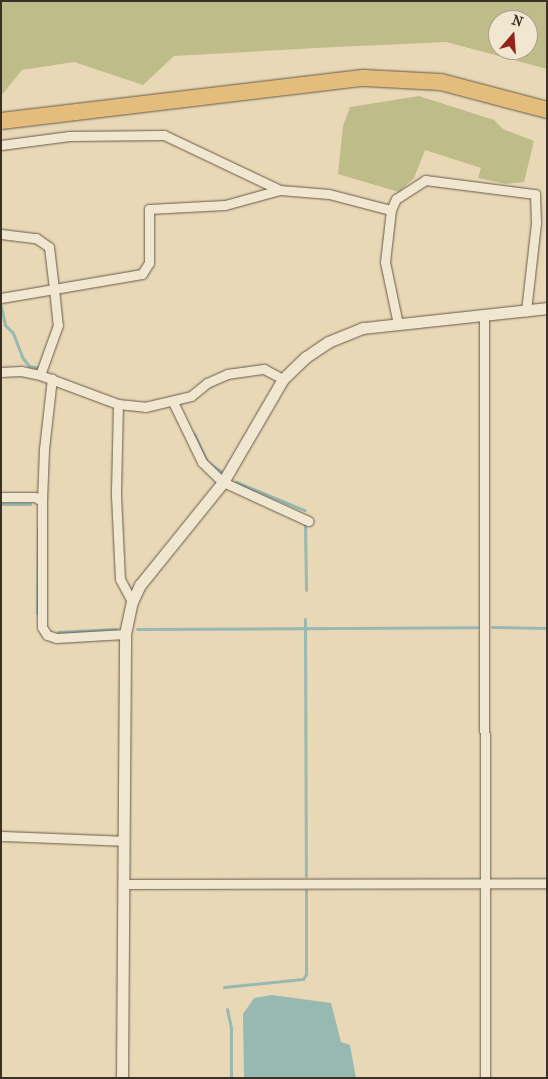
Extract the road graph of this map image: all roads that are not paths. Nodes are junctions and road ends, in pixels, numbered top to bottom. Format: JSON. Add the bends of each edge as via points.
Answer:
{"nodes":[{"id":1,"x":547,"y":110,"type":"edge"},
{"id":2,"x":1,"y":121,"type":"edge"},
{"id":3,"x":1,"y":145,"type":"edge"},
{"id":4,"x":280,"y":190,"type":"junction"},
{"id":5,"x":391,"y":210,"type":"junction"},
{"id":6,"x":1,"y":234,"type":"edge"},
{"id":7,"x":54,"y":290,"type":"junction"},
{"id":8,"x":1,"y":298,"type":"edge"},
{"id":9,"x":547,"y":308,"type":"edge"},
{"id":10,"x":526,"y":311,"type":"junction"},
{"id":11,"x":484,"y":314,"type":"junction"},
{"id":12,"x":398,"y":324,"type":"junction"},
{"id":13,"x":1,"y":372,"type":"edge"},
{"id":14,"x":40,"y":375,"type":"junction"},
{"id":15,"x":52,"y":378,"type":"junction"},
{"id":16,"x":283,"y":379,"type":"junction"},
{"id":17,"x":173,"y":402,"type":"junction"},
{"id":18,"x":118,"y":404,"type":"junction"},
{"id":19,"x":223,"y":482,"type":"junction"},
{"id":20,"x":1,"y":497,"type":"edge"},
{"id":21,"x":42,"y":501,"type":"junction"},
{"id":22,"x":308,"y":521,"type":"dead end"},
{"id":23,"x":132,"y":602,"type":"junction"},
{"id":24,"x":125,"y":634,"type":"junction"},
{"id":25,"x":1,"y":836,"type":"edge"},
{"id":26,"x":124,"y":841,"type":"junction"},
{"id":27,"x":547,"y":883,"type":"edge"},
{"id":28,"x":124,"y":884,"type":"junction"},
{"id":29,"x":484,"y":884,"type":"junction"},
{"id":30,"x":122,"y":1078,"type":"edge"},
{"id":31,"x":485,"y":1078,"type":"edge"}],
"edges":[{"from":1,"to":2,"type":"highway","via":[[441,82],[364,78]]},
{"from":3,"to":4,"type":"street","via":[[69,136],[164,135]]},
{"from":4,"to":5,"type":"street","via":[[329,194]]},
{"from":4,"to":7,"type":"street","via":[[225,205],[149,209],[148,263],[142,274]]},
{"from":5,"to":10,"type":"street","via":[[396,199],[425,180],[535,194],[536,223]]},
{"from":5,"to":12,"type":"street","via":[[386,262]]},
{"from":6,"to":7,"type":"street","via":[[36,238],[49,247]]},
{"from":7,"to":8,"type":"street"},
{"from":7,"to":14,"type":"street","via":[[58,325]]},
{"from":9,"to":10,"type":"street"},
{"from":10,"to":11,"type":"street"},
{"from":11,"to":12,"type":"street"},
{"from":11,"to":29,"type":"street"},
{"from":12,"to":16,"type":"street","via":[[363,328],[328,342]]},
{"from":13,"to":14,"type":"street","via":[[21,371]]},
{"from":14,"to":15,"type":"street"},
{"from":15,"to":18,"type":"street"},
{"from":15,"to":21,"type":"street"},
{"from":16,"to":17,"type":"street","via":[[264,369],[227,374],[207,383],[191,396]]},
{"from":16,"to":19,"type":"street"},
{"from":17,"to":18,"type":"street","via":[[145,407]]},
{"from":17,"to":19,"type":"street","via":[[202,462]]},
{"from":18,"to":23,"type":"street","via":[[116,495],[120,579]]},
{"from":19,"to":22,"type":"street"},
{"from":19,"to":23,"type":"street","via":[[140,585]]},
{"from":20,"to":21,"type":"street","via":[[35,497]]},
{"from":21,"to":24,"type":"street","via":[[42,627],[56,638]]},
{"from":23,"to":24,"type":"street"},
{"from":24,"to":26,"type":"street"},
{"from":25,"to":26,"type":"street"},
{"from":26,"to":28,"type":"street"},
{"from":27,"to":29,"type":"street"},
{"from":28,"to":29,"type":"street"},
{"from":28,"to":30,"type":"street"},
{"from":29,"to":31,"type":"street"}]}
